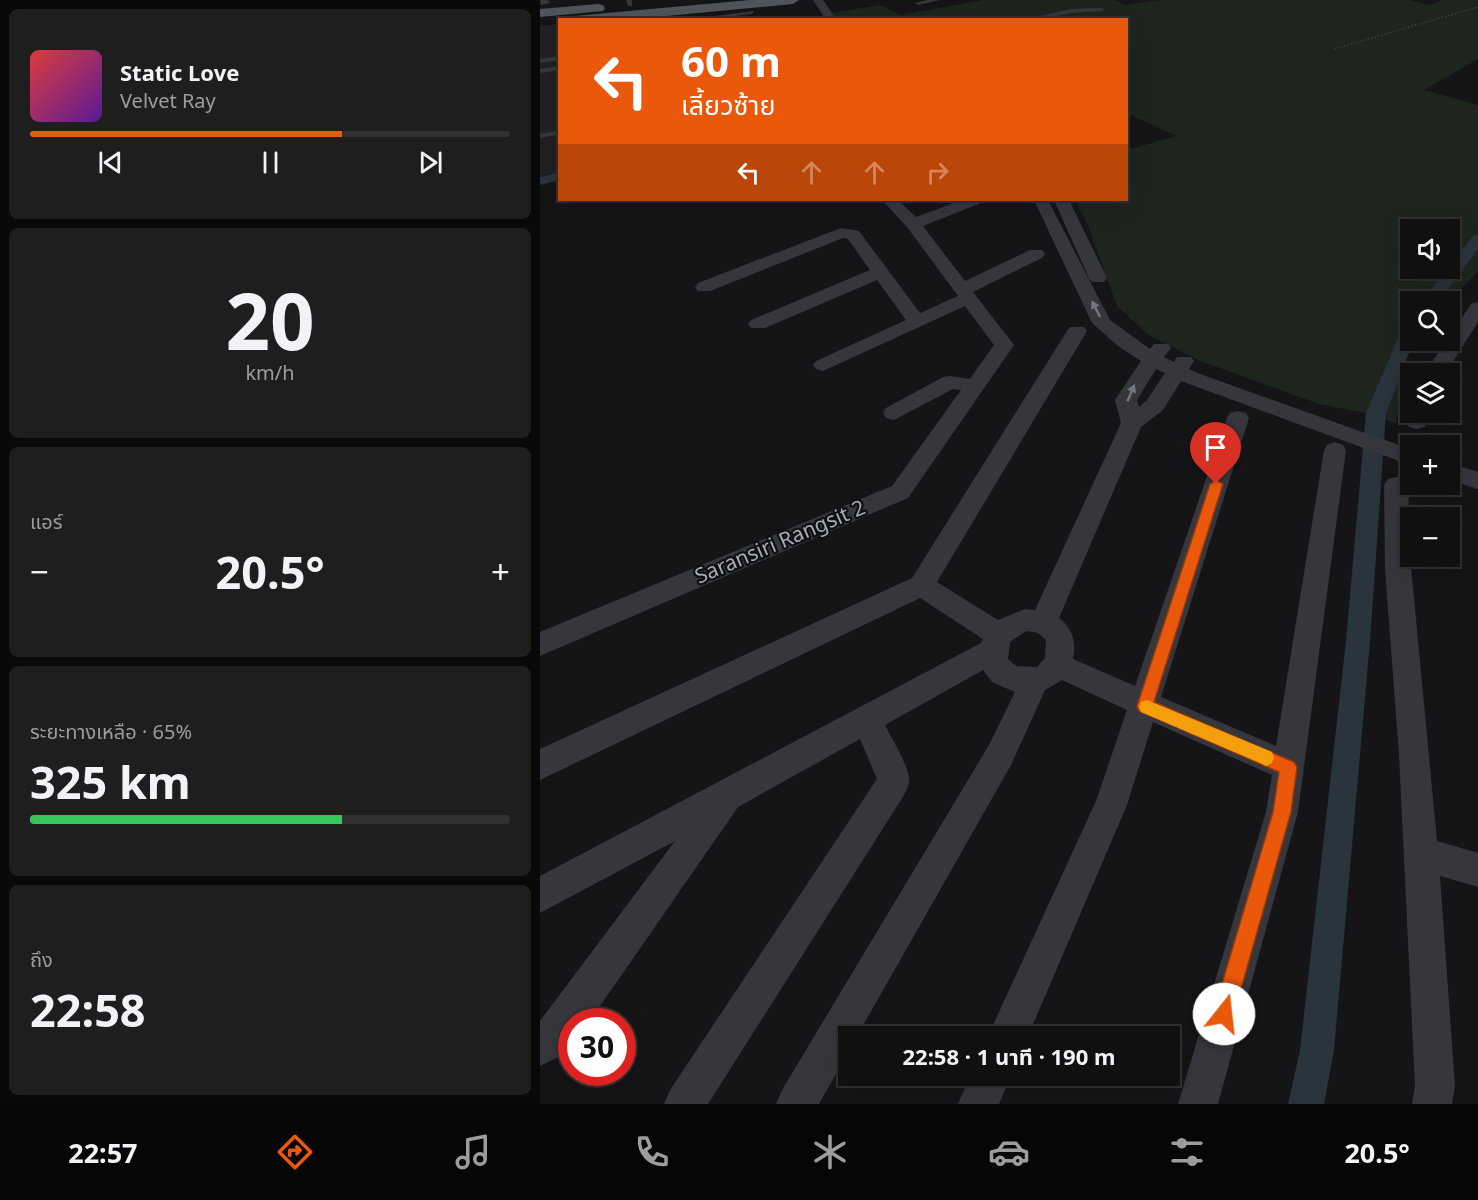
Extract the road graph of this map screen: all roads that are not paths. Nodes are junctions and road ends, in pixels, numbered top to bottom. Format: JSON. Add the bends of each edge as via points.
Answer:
{"nodes":[{"id":1,"x":687,"y":0,"type":"edge"},
{"id":2,"x":937,"y":0,"type":"edge"},
{"id":3,"x":807,"y":1,"type":"edge"},
{"id":4,"x":778,"y":2,"type":"junction"},
{"id":5,"x":629,"y":3,"type":"edge"},
{"id":6,"x":918,"y":3,"type":"dead end"},
{"id":7,"x":550,"y":8,"type":"edge"},
{"id":8,"x":700,"y":8,"type":"junction"},
{"id":9,"x":1102,"y":10,"type":"dead end"},
{"id":10,"x":752,"y":12,"type":"junction"},
{"id":11,"x":656,"y":16,"type":"edge"},
{"id":12,"x":719,"y":17,"type":"edge"},
{"id":13,"x":615,"y":18,"type":"edge"},
{"id":14,"x":754,"y":18,"type":"edge"},
{"id":15,"x":829,"y":18,"type":"edge"},
{"id":16,"x":1034,"y":18,"type":"edge"},
{"id":17,"x":558,"y":58,"type":"edge"},
{"id":18,"x":540,"y":61,"type":"edge"},
{"id":19,"x":558,"y":68,"type":"edge"},
{"id":20,"x":540,"y":71,"type":"edge"},
{"id":21,"x":558,"y":132,"type":"edge"},
{"id":22,"x":540,"y":136,"type":"edge"},
{"id":23,"x":939,"y":201,"type":"edge"},
{"id":24,"x":966,"y":201,"type":"edge"},
{"id":25,"x":1041,"y":201,"type":"edge"},
{"id":26,"x":1061,"y":201,"type":"edge"},
{"id":27,"x":900,"y":208,"type":"edge"},
{"id":28,"x":1073,"y":225,"type":"junction"},
{"id":29,"x":1054,"y":228,"type":"junction"},
{"id":30,"x":1036,"y":254,"type":"dead end"},
{"id":31,"x":881,"y":272,"type":"junction"},
{"id":32,"x":704,"y":287,"type":"dead end"},
{"id":33,"x":965,"y":294,"type":"junction"},
{"id":34,"x":1478,"y":308,"type":"edge"},
{"id":35,"x":917,"y":322,"type":"junction"},
{"id":36,"x":758,"y":324,"type":"dead end"},
{"id":37,"x":1077,"y":331,"type":"dead end"},
{"id":38,"x":1156,"y":354,"type":"junction"},
{"id":39,"x":997,"y":355,"type":"junction"},
{"id":40,"x":1441,"y":363,"type":"edge"},
{"id":41,"x":823,"y":366,"type":"dead end"},
{"id":42,"x":1180,"y":367,"type":"junction"},
{"id":43,"x":950,"y":381,"type":"junction"},
{"id":44,"x":976,"y":386,"type":"junction"},
{"id":45,"x":894,"y":413,"type":"dead end"},
{"id":46,"x":1238,"y":418,"type":"dead end"},
{"id":47,"x":1132,"y":423,"type":"junction"},
{"id":48,"x":1333,"y":432,"type":"junction"},
{"id":49,"x":1400,"y":448,"type":"edge"},
{"id":50,"x":1460,"y":461,"type":"edge"},
{"id":51,"x":1478,"y":467,"type":"edge"},
{"id":52,"x":1460,"y":475,"type":"edge"},
{"id":53,"x":1478,"y":481,"type":"edge"},
{"id":54,"x":1396,"y":485,"type":"dead end"},
{"id":55,"x":921,"y":585,"type":"junction"},
{"id":56,"x":1043,"y":622,"type":"junction"},
{"id":57,"x":995,"y":643,"type":"junction"},
{"id":58,"x":540,"y":644,"type":"edge"},
{"id":59,"x":1046,"y":673,"type":"junction"},
{"id":60,"x":1144,"y":706,"type":"junction"},
{"id":61,"x":866,"y":719,"type":"junction"},
{"id":62,"x":540,"y":765,"type":"edge"},
{"id":63,"x":1288,"y":767,"type":"junction"},
{"id":64,"x":729,"y":795,"type":"junction"},
{"id":65,"x":1422,"y":853,"type":"junction"},
{"id":66,"x":1478,"y":870,"type":"edge"},
{"id":67,"x":540,"y":894,"type":"edge"},
{"id":68,"x":1013,"y":1026,"type":"edge"},
{"id":69,"x":540,"y":1046,"type":"edge"},
{"id":70,"x":986,"y":1086,"type":"edge"},
{"id":71,"x":684,"y":1104,"type":"edge"},
{"id":72,"x":796,"y":1104,"type":"edge"},
{"id":73,"x":978,"y":1104,"type":"edge"},
{"id":74,"x":1198,"y":1104,"type":"edge"},
{"id":75,"x":1432,"y":1104,"type":"edge"}],
"edges":[{"from":1,"to":5,"type":"main road"},
{"from":2,"to":6,"type":"lane"},
{"from":3,"to":4,"type":"main road"},
{"from":3,"to":15,"type":"street"},
{"from":4,"to":8,"type":"main road"},
{"from":4,"to":10,"type":"lane"},
{"from":5,"to":7,"type":"main road"},
{"from":8,"to":11,"type":"main road"},
{"from":8,"to":12,"type":"lane"},
{"from":9,"to":16,"type":"lane"},
{"from":10,"to":12,"type":"lane"},
{"from":10,"to":14,"type":"lane"},
{"from":11,"to":13,"type":"main road"},
{"from":17,"to":18,"type":"lane"},
{"from":19,"to":20,"type":"lane"},
{"from":21,"to":22,"type":"lane"},
{"from":23,"to":27,"type":"street"},
{"from":24,"to":27,"type":"street"},
{"from":25,"to":29,"type":"street"},
{"from":26,"to":28,"type":"street"},
{"from":27,"to":33,"type":"street"},
{"from":28,"to":29,"type":"street"},
{"from":28,"to":38,"type":"street","via":[[1112,307]]},
{"from":38,"to":29,"type":"street","one_way":true,"via":[[1125,342],[1102,323]]},
{"from":30,"to":33,"type":"street"},
{"from":31,"to":32,"type":"street","via":[[853,235],[841,234]]},
{"from":31,"to":35,"type":"street"},
{"from":31,"to":36,"type":"street"},
{"from":33,"to":35,"type":"street"},
{"from":33,"to":39,"type":"street","via":[[1004,345]]},
{"from":34,"to":40,"type":"street"},
{"from":35,"to":41,"type":"street"},
{"from":37,"to":55,"type":"street"},
{"from":38,"to":42,"type":"street"},
{"from":47,"to":38,"type":"street","one_way":true,"via":[[1126,400]]},
{"from":39,"to":43,"type":"street"},
{"from":39,"to":44,"type":"street","name":"Saransiri Rangsit 2"},
{"from":42,"to":47,"type":"street","via":[[1155,405]]},
{"from":42,"to":48,"type":"street","via":[[1230,393]]},
{"from":43,"to":44,"type":"street"},
{"from":43,"to":45,"type":"street"},
{"from":44,"to":58,"type":"street","name":"Saransiri Rangsit 2","via":[[900,492]]},
{"from":46,"to":60,"type":"street"},
{"from":47,"to":56,"type":"street"},
{"from":48,"to":49,"type":"street"},
{"from":48,"to":63,"type":"street"},
{"from":50,"to":51,"type":"street"},
{"from":52,"to":53,"type":"street"},
{"from":54,"to":65,"type":"street","via":[[1396,557]]},
{"from":55,"to":57,"type":"street"},
{"from":55,"to":62,"type":"street"},
{"from":56,"to":57,"type":"street","via":[[1015,622]]},
{"from":56,"to":59,"type":"street","via":[[1058,636],[1061,650]]},
{"from":57,"to":59,"type":"street","via":[[997,669],[1003,674],[1012,679]]},
{"from":57,"to":61,"type":"street"},
{"from":59,"to":60,"type":"street"},
{"from":59,"to":72,"type":"street"},
{"from":60,"to":63,"type":"street"},
{"from":60,"to":68,"type":"street","via":[[1112,805]]},
{"from":61,"to":64,"type":"street"},
{"from":61,"to":71,"type":"street","via":[[893,781]]},
{"from":63,"to":74,"type":"street","via":[[1282,812]]},
{"from":64,"to":67,"type":"street"},
{"from":64,"to":69,"type":"street","via":[[568,1018]]},
{"from":65,"to":66,"type":"street"},
{"from":65,"to":75,"type":"street","via":[[1435,1086]]},
{"from":70,"to":73,"type":"street"}]}
